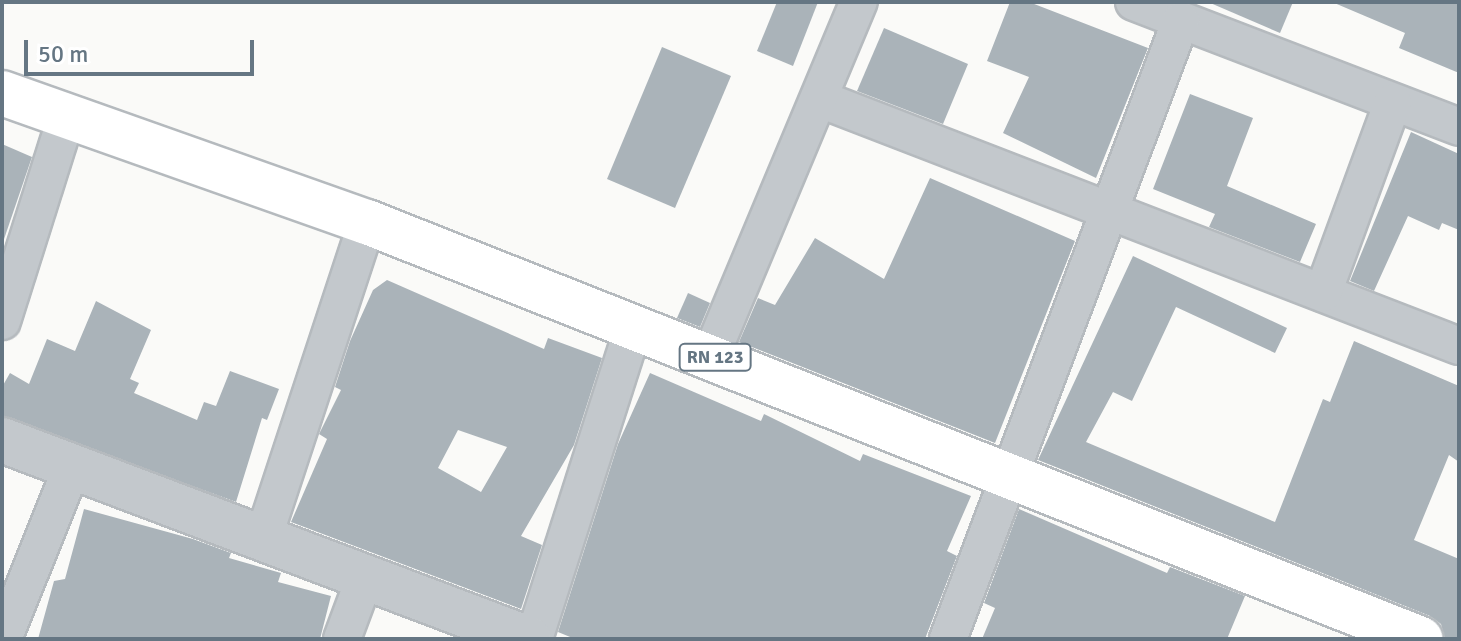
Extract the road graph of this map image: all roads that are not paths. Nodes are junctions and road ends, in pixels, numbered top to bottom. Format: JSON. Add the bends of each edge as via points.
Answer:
{"nodes":[{"id":1,"x":859,"y":2,"type":"edge"},
{"id":2,"x":1134,"y":2,"type":"edge"},
{"id":3,"x":1181,"y":20,"type":"junction"},
{"id":4,"x":2,"y":93,"type":"edge"},
{"id":5,"x":820,"y":99,"type":"junction"},
{"id":6,"x":1393,"y":102,"type":"junction"},
{"id":7,"x":67,"y":115,"type":"junction"},
{"id":8,"x":1459,"y":127,"type":"edge"},
{"id":9,"x":1108,"y":210,"type":"junction"},
{"id":10,"x":367,"y":222,"type":"junction"},
{"id":11,"x":1323,"y":293,"type":"junction"},
{"id":12,"x":2,"y":321,"type":"edge"},
{"id":13,"x":634,"y":326,"type":"junction"},
{"id":14,"x":1459,"y":346,"type":"edge"},
{"id":15,"x":711,"y":355,"type":"junction"},
{"id":16,"x":2,"y":440,"type":"edge"},
{"id":17,"x":72,"y":467,"type":"junction"},
{"id":18,"x":1008,"y":471,"type":"junction"},
{"id":19,"x":263,"y":539,"type":"junction"},
{"id":20,"x":365,"y":577,"type":"junction"},
{"id":21,"x":3,"y":639,"type":"edge"},
{"id":22,"x":342,"y":639,"type":"edge"},
{"id":23,"x":532,"y":639,"type":"edge"},
{"id":24,"x":948,"y":639,"type":"edge"},
{"id":25,"x":1421,"y":639,"type":"edge"}],
"edges":[{"from":1,"to":5,"type":"street"},
{"from":2,"to":3,"type":"street"},
{"from":3,"to":6,"type":"street"},
{"from":3,"to":9,"type":"street"},
{"from":4,"to":7,"type":"main road","number":"RN 123"},
{"from":5,"to":9,"type":"street"},
{"from":5,"to":15,"type":"street"},
{"from":6,"to":8,"type":"street"},
{"from":6,"to":11,"type":"street"},
{"from":7,"to":10,"type":"main road","number":"RN 123"},
{"from":7,"to":12,"type":"street"},
{"from":9,"to":11,"type":"street"},
{"from":9,"to":18,"type":"street"},
{"from":10,"to":13,"type":"main road","number":"RN 123"},
{"from":10,"to":19,"type":"street"},
{"from":11,"to":14,"type":"street"},
{"from":13,"to":15,"type":"main road","number":"RN 123"},
{"from":13,"to":23,"type":"street"},
{"from":15,"to":18,"type":"main road","number":"RN 123"},
{"from":16,"to":17,"type":"street"},
{"from":17,"to":19,"type":"street"},
{"from":17,"to":21,"type":"street"},
{"from":18,"to":24,"type":"street"},
{"from":18,"to":25,"type":"main road","number":"RN 123"},
{"from":19,"to":20,"type":"street"},
{"from":20,"to":22,"type":"street"},
{"from":20,"to":23,"type":"street"}]}
